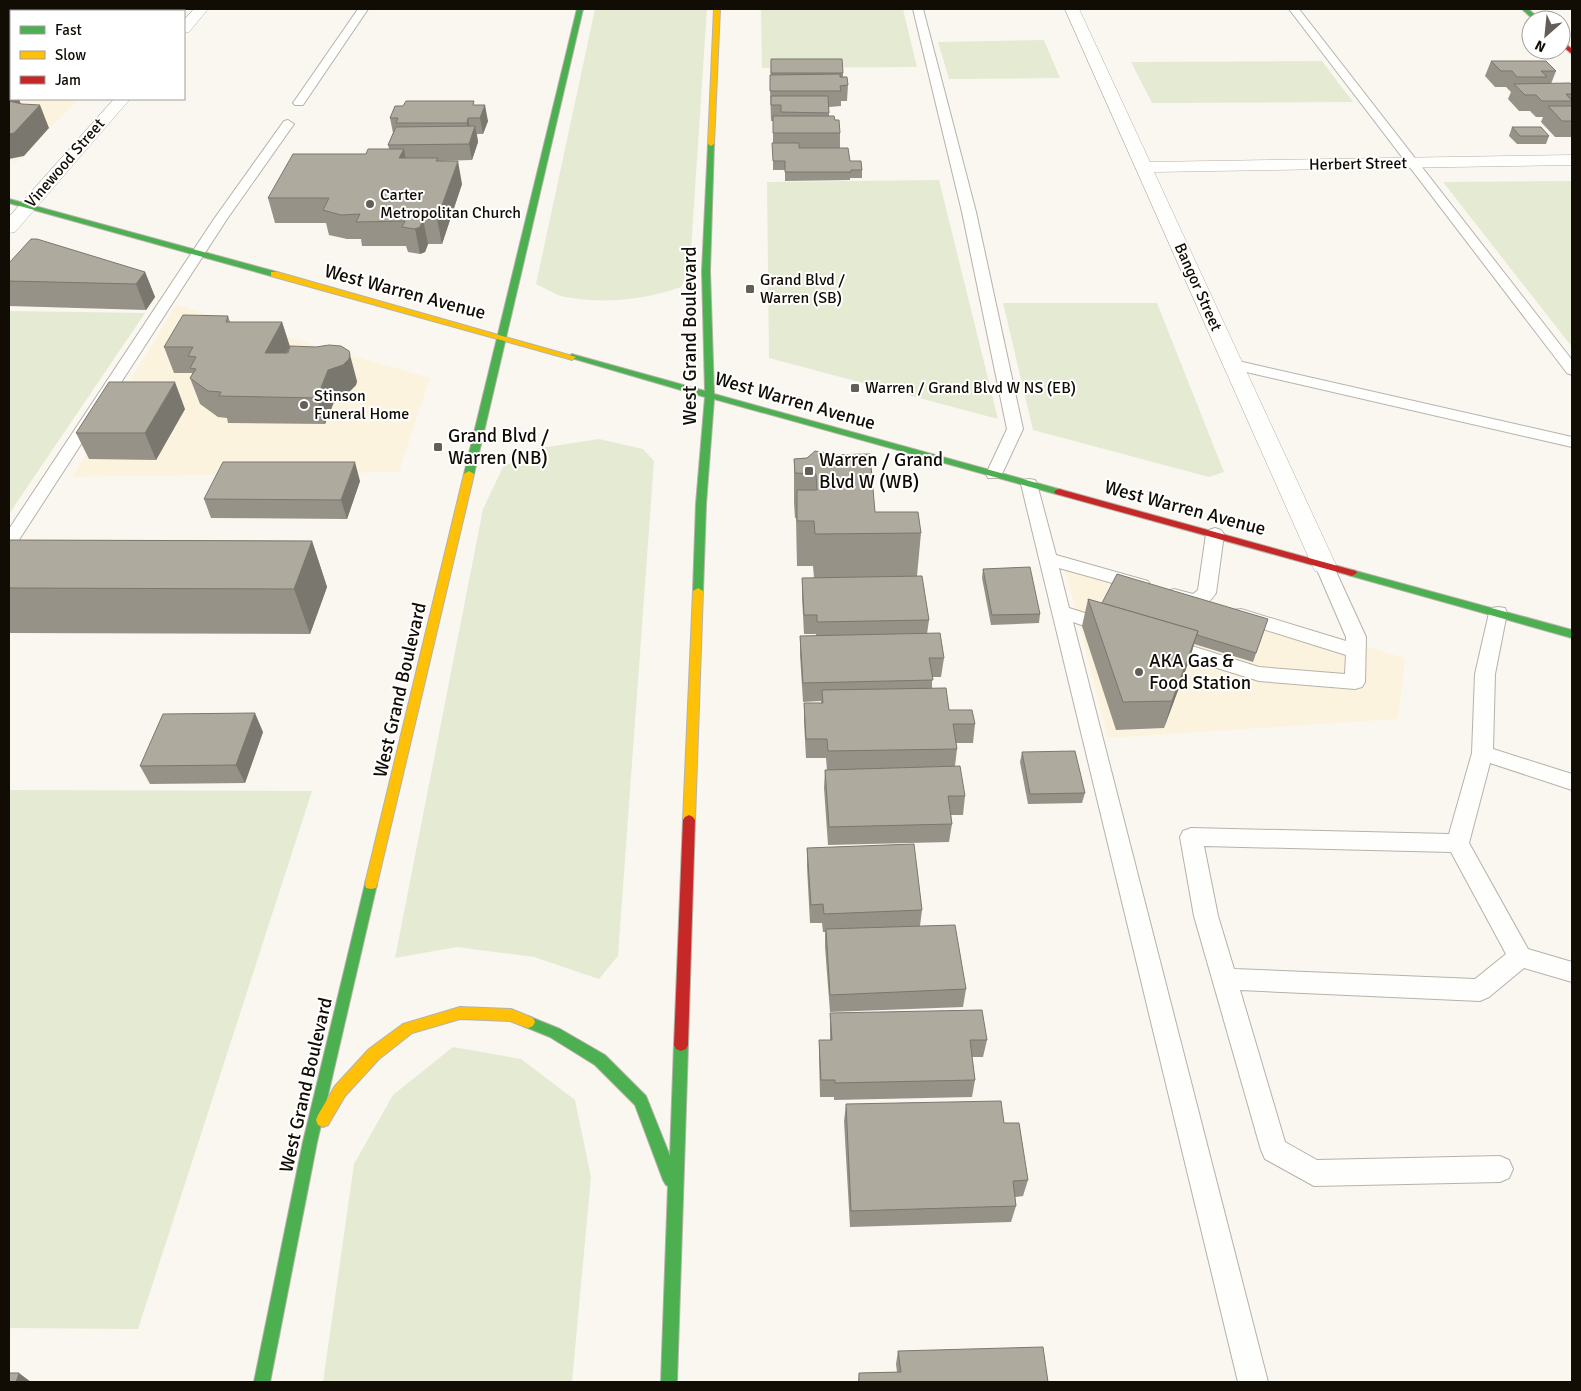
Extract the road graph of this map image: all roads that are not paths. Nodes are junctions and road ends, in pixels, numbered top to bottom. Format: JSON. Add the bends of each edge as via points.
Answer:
{"nodes":[{"id":1,"x":201,"y":9,"type":"edge"},
{"id":2,"x":363,"y":9,"type":"edge"},
{"id":3,"x":580,"y":9,"type":"edge"},
{"id":4,"x":717,"y":9,"type":"edge"},
{"id":5,"x":918,"y":9,"type":"edge"},
{"id":6,"x":1072,"y":9,"type":"edge"},
{"id":7,"x":1294,"y":9,"type":"edge"},
{"id":8,"x":185,"y":28,"type":"edge"},
{"id":9,"x":121,"y":100,"type":"edge"},
{"id":10,"x":299,"y":103,"type":"dead end"},
{"id":11,"x":288,"y":124,"type":"dead end"},
{"id":12,"x":1572,"y":160,"type":"edge"},
{"id":13,"x":1414,"y":163,"type":"junction"},
{"id":14,"x":1144,"y":167,"type":"junction"},
{"id":15,"x":9,"y":201,"type":"edge"},
{"id":16,"x":28,"y":206,"type":"junction"},
{"id":17,"x":9,"y":228,"type":"edge"},
{"id":18,"x":200,"y":254,"type":"junction"},
{"id":19,"x":502,"y":337,"type":"junction"},
{"id":20,"x":1234,"y":365,"type":"junction"},
{"id":21,"x":1572,"y":370,"type":"edge"},
{"id":22,"x":710,"y":395,"type":"junction"},
{"id":23,"x":1572,"y":442,"type":"edge"},
{"id":24,"x":994,"y":474,"type":"junction"},
{"id":25,"x":1029,"y":484,"type":"junction"},
{"id":26,"x":1214,"y":534,"type":"junction"},
{"id":27,"x":9,"y":542,"type":"edge"},
{"id":28,"x":1049,"y":559,"type":"junction"},
{"id":29,"x":1324,"y":565,"type":"junction"},
{"id":30,"x":1194,"y":604,"type":"junction"},
{"id":31,"x":1062,"y":612,"type":"junction"},
{"id":32,"x":1498,"y":613,"type":"junction"},
{"id":33,"x":1112,"y":625,"type":"edge"},
{"id":34,"x":1572,"y":634,"type":"edge"},
{"id":35,"x":1150,"y":640,"type":"edge"},
{"id":36,"x":1355,"y":651,"type":"junction"},
{"id":37,"x":1482,"y":753,"type":"junction"},
{"id":38,"x":1572,"y":782,"type":"edge"},
{"id":39,"x":1458,"y":843,"type":"junction"},
{"id":40,"x":1520,"y":957,"type":"junction"},
{"id":41,"x":1572,"y":972,"type":"edge"},
{"id":42,"x":1225,"y":979,"type":"junction"},
{"id":43,"x":310,"y":1142,"type":"junction"},
{"id":44,"x":1500,"y":1170,"type":"dead end"},
{"id":45,"x":676,"y":1193,"type":"junction"},
{"id":46,"x":262,"y":1382,"type":"edge"},
{"id":47,"x":669,"y":1382,"type":"edge"},
{"id":48,"x":1253,"y":1382,"type":"edge"}],
"edges":[{"from":1,"to":8,"type":"street"},
{"from":2,"to":10,"type":"lane"},
{"from":3,"to":19,"type":"main road","name":"West Grand Boulevard"},
{"from":4,"to":22,"type":"main road","name":"West Grand Boulevard","via":[[706,271]]},
{"from":5,"to":24,"type":"lane","via":[[969,212],[1015,429]]},
{"from":6,"to":14,"type":"street","name":"Bangor Street"},
{"from":7,"to":13,"type":"lane"},
{"from":9,"to":16,"type":"street","name":"Vinewood Street"},
{"from":11,"to":18,"type":"lane"},
{"from":12,"to":13,"type":"street","name":"Herbert Street"},
{"from":13,"to":14,"type":"street","name":"Herbert Street"},
{"from":13,"to":21,"type":"lane"},
{"from":14,"to":20,"type":"street","name":"Bangor Street"},
{"from":15,"to":16,"type":"main road","name":"West Warren Avenue"},
{"from":16,"to":17,"type":"street","name":"Vinewood Street"},
{"from":16,"to":18,"type":"main road","name":"West Warren Avenue"},
{"from":18,"to":19,"type":"main road","name":"West Warren Avenue"},
{"from":18,"to":27,"type":"lane"},
{"from":19,"to":22,"type":"main road","name":"West Warren Avenue"},
{"from":19,"to":43,"type":"main road","name":"West Grand Boulevard"},
{"from":20,"to":23,"type":"lane"},
{"from":20,"to":29,"type":"street","name":"Bangor Street"},
{"from":22,"to":24,"type":"main road","name":"West Warren Avenue"},
{"from":22,"to":45,"type":"main road","name":"West Grand Boulevard","via":[[701,504]]},
{"from":24,"to":25,"type":"main road","name":"West Warren Avenue"},
{"from":25,"to":26,"type":"main road","name":"West Warren Avenue"},
{"from":25,"to":28,"type":"lane"},
{"from":26,"to":29,"type":"main road","name":"West Warren Avenue"},
{"from":26,"to":30,"type":"lane","via":[[1206,593]]},
{"from":28,"to":30,"type":"lane"},
{"from":28,"to":31,"type":"lane"},
{"from":29,"to":32,"type":"main road","name":"West Warren Avenue"},
{"from":29,"to":36,"type":"lane","via":[[1356,637]]},
{"from":30,"to":36,"type":"lane"},
{"from":31,"to":33,"type":"lane"},
{"from":31,"to":48,"type":"lane"},
{"from":32,"to":34,"type":"main road","name":"West Warren Avenue"},
{"from":32,"to":37,"type":"lane","via":[[1485,674]]},
{"from":35,"to":36,"type":"lane","via":[[1178,644],[1246,665],[1259,674],[1355,682]]},
{"from":37,"to":38,"type":"lane"},
{"from":37,"to":39,"type":"lane"},
{"from":39,"to":40,"type":"lane"},
{"from":39,"to":42,"type":"lane","via":[[1190,837],[1206,916]]},
{"from":40,"to":41,"type":"lane"},
{"from":40,"to":42,"type":"lane","via":[[1480,990]]},
{"from":42,"to":44,"type":"lane","via":[[1274,1150],[1314,1173]]},
{"from":43,"to":45,"type":"main road","via":[[340,1091],[374,1054],[408,1028],[460,1013],[511,1015],[555,1033],[600,1060],[641,1101]]},
{"from":43,"to":46,"type":"main road","name":"West Grand Boulevard"},
{"from":45,"to":47,"type":"main road","name":"West Grand Boulevard"}]}
